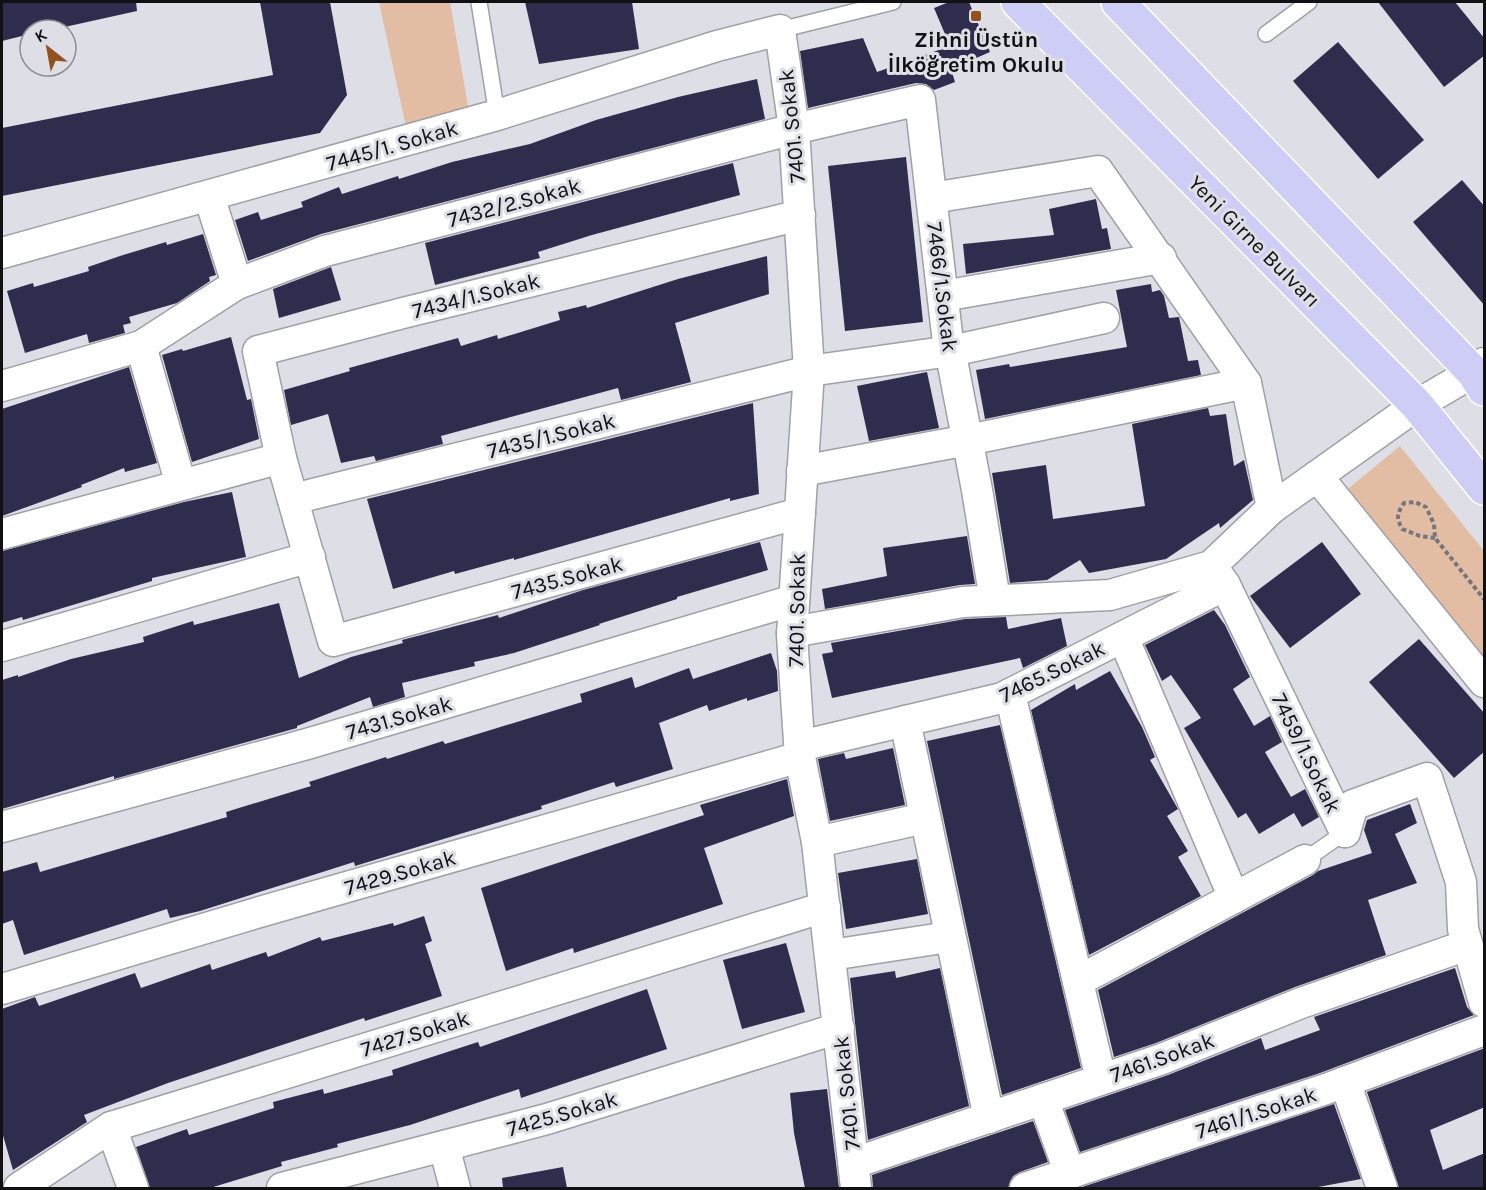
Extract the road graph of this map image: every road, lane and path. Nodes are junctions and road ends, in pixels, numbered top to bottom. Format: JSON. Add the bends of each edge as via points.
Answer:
{"nodes":[{"id":1,"x":479,"y":2,"type":"edge"},
{"id":2,"x":893,"y":2,"type":"edge"},
{"id":3,"x":1018,"y":2,"type":"edge"},
{"id":4,"x":1118,"y":2,"type":"edge"},
{"id":5,"x":1310,"y":2,"type":"edge"},
{"id":6,"x":780,"y":30,"type":"junction"},
{"id":7,"x":1266,"y":34,"type":"dead end"},
{"id":8,"x":497,"y":115,"type":"junction"},
{"id":9,"x":794,"y":129,"type":"junction"},
{"id":10,"x":209,"y":196,"type":"junction"},
{"id":11,"x":932,"y":198,"type":"junction"},
{"id":12,"x":800,"y":215,"type":"junction"},
{"id":13,"x":2,"y":253,"type":"edge"},
{"id":14,"x":1161,"y":258,"type":"junction"},
{"id":15,"x":237,"y":284,"type":"junction"},
{"id":16,"x":943,"y":296,"type":"junction"},
{"id":17,"x":1104,"y":318,"type":"dead end"},
{"id":18,"x":141,"y":346,"type":"junction"},
{"id":19,"x":951,"y":351,"type":"junction"},
{"id":20,"x":809,"y":371,"type":"junction"},
{"id":21,"x":1481,"y":374,"type":"edge"},
{"id":22,"x":1246,"y":383,"type":"junction"},
{"id":23,"x":2,"y":386,"type":"edge"},
{"id":24,"x":1418,"y":405,"type":"junction"},
{"id":25,"x":968,"y":440,"type":"junction"},
{"id":26,"x":281,"y":458,"type":"junction"},
{"id":27,"x":802,"y":471,"type":"junction"},
{"id":28,"x":1317,"y":476,"type":"junction"},
{"id":29,"x":181,"y":485,"type":"junction"},
{"id":30,"x":1485,"y":488,"type":"edge"},
{"id":31,"x":293,"y":499,"type":"junction"},
{"id":32,"x":1272,"y":508,"type":"junction"},
{"id":33,"x":800,"y":513,"type":"junction"},
{"id":34,"x":2,"y":534,"type":"edge"},
{"id":35,"x":1435,"y":538,"type":"junction"},
{"id":36,"x":309,"y":557,"type":"junction"},
{"id":37,"x":1218,"y":576,"type":"junction"},
{"id":38,"x":1485,"y":599,"type":"edge"},
{"id":39,"x":794,"y":600,"type":"junction"},
{"id":40,"x":995,"y":600,"type":"junction"},
{"id":41,"x":792,"y":632,"type":"junction"},
{"id":42,"x":1122,"y":637,"type":"junction"},
{"id":43,"x":2,"y":646,"type":"edge"},
{"id":44,"x":1485,"y":682,"type":"edge"},
{"id":45,"x":1010,"y":694,"type":"junction"},
{"id":46,"x":904,"y":721,"type":"junction"},
{"id":47,"x":800,"y":752,"type":"junction"},
{"id":48,"x":925,"y":818,"type":"junction"},
{"id":49,"x":2,"y":827,"type":"edge"},
{"id":50,"x":1345,"y":832,"type":"junction"},
{"id":51,"x":817,"y":842,"type":"junction"},
{"id":52,"x":1305,"y":860,"type":"joint"},
{"id":53,"x":1473,"y":889,"type":"edge"},
{"id":54,"x":1234,"y":898,"type":"junction"},
{"id":55,"x":825,"y":907,"type":"junction"},
{"id":56,"x":949,"y":937,"type":"junction"},
{"id":57,"x":1467,"y":945,"type":"junction"},
{"id":58,"x":831,"y":955,"type":"junction"},
{"id":59,"x":1078,"y":981,"type":"junction"},
{"id":60,"x":1482,"y":985,"type":"edge"},
{"id":61,"x":2,"y":989,"type":"edge"},
{"id":62,"x":839,"y":1028,"type":"junction"},
{"id":63,"x":1485,"y":1030,"type":"edge"},
{"id":64,"x":1101,"y":1079,"type":"junction"},
{"id":65,"x":1345,"y":1082,"type":"junction"},
{"id":66,"x":1043,"y":1099,"type":"junction"},
{"id":67,"x":989,"y":1118,"type":"junction"},
{"id":68,"x":111,"y":1127,"type":"junction"},
{"id":69,"x":444,"y":1146,"type":"junction"},
{"id":70,"x":1070,"y":1174,"type":"junction"},
{"id":71,"x":855,"y":1176,"type":"edge"},
{"id":72,"x":2,"y":1184,"type":"edge"},
{"id":73,"x":3,"y":1188,"type":"edge"},
{"id":74,"x":19,"y":1188,"type":"edge"},
{"id":75,"x":133,"y":1188,"type":"edge"},
{"id":76,"x":283,"y":1188,"type":"edge"},
{"id":77,"x":455,"y":1188,"type":"edge"},
{"id":78,"x":1025,"y":1188,"type":"edge"},
{"id":79,"x":1379,"y":1188,"type":"edge"}],
"edges":[{"from":1,"to":8,"type":"lane"},
{"from":2,"to":6,"type":"lane"},
{"from":3,"to":24,"type":"main road","name":"Yeni Girne Bulvarı"},
{"from":4,"to":21,"type":"main road"},
{"from":5,"to":7,"type":"lane"},
{"from":6,"to":8,"type":"street","name":"7445/1. Sokak"},
{"from":6,"to":9,"type":"street","name":"7401. Sokak"},
{"from":8,"to":10,"type":"street","name":"7445/1. Sokak"},
{"from":9,"to":11,"type":"street","name":"7466/1.Sokak","via":[[920,100]]},
{"from":9,"to":12,"type":"street","name":"7401. Sokak"},
{"from":9,"to":15,"type":"street","name":"7432/2.Sokak","via":[[325,251]]},
{"from":10,"to":13,"type":"street","name":"7445/1. Sokak"},
{"from":10,"to":15,"type":"street"},
{"from":11,"to":14,"type":"street","via":[[1098,171]]},
{"from":11,"to":16,"type":"street","name":"7466/1.Sokak"},
{"from":12,"to":20,"type":"street","name":"7401. Sokak"},
{"from":12,"to":26,"type":"street","name":"7434/1.Sokak","via":[[258,351]]},
{"from":14,"to":16,"type":"street"},
{"from":14,"to":22,"type":"street"},
{"from":15,"to":18,"type":"street","name":"7432/2.Sokak"},
{"from":16,"to":19,"type":"street","name":"7466/1.Sokak"},
{"from":17,"to":19,"type":"street","name":"7435/1.Sokak"},
{"from":18,"to":23,"type":"street","name":"7432/2.Sokak"},
{"from":18,"to":29,"type":"street"},
{"from":19,"to":20,"type":"street","name":"7435/1.Sokak"},
{"from":19,"to":25,"type":"street","name":"7466/1.Sokak"},
{"from":20,"to":27,"type":"street","name":"7401. Sokak"},
{"from":20,"to":31,"type":"street","name":"7435/1.Sokak"},
{"from":21,"to":24,"type":"street"},
{"from":22,"to":25,"type":"street"},
{"from":22,"to":32,"type":"street"},
{"from":24,"to":28,"type":"street"},
{"from":24,"to":30,"type":"main road","name":"Yeni Girne Bulvarı"},
{"from":25,"to":27,"type":"street"},
{"from":25,"to":40,"type":"street","name":"7466/1.Sokak"},
{"from":26,"to":29,"type":"street"},
{"from":26,"to":31,"type":"street"},
{"from":27,"to":33,"type":"street","name":"7401. Sokak"},
{"from":28,"to":32,"type":"street"},
{"from":28,"to":44,"type":"street"},
{"from":29,"to":34,"type":"street"},
{"from":31,"to":36,"type":"street"},
{"from":32,"to":37,"type":"street"},
{"from":33,"to":36,"type":"street","name":"7435.Sokak","via":[[333,641]]},
{"from":33,"to":39,"type":"street","name":"7401. Sokak"},
{"from":35,"to":35,"type":"path","via":[[1426,507],[1404,503],[1397,514],[1402,529]]},
{"from":35,"to":38,"type":"path"},
{"from":36,"to":43,"type":"street"},
{"from":37,"to":40,"type":"street","via":[[1110,595]]},
{"from":37,"to":42,"type":"street","name":"7465.Sokak"},
{"from":37,"to":50,"type":"street","name":"7459/1.Sokak"},
{"from":39,"to":41,"type":"street","name":"7401. Sokak"},
{"from":39,"to":49,"type":"street","name":"7431.Sokak","via":[[308,744]]},
{"from":40,"to":41,"type":"street","via":[[963,602]]},
{"from":41,"to":47,"type":"street","name":"7401. Sokak"},
{"from":42,"to":45,"type":"street","name":"7465.Sokak"},
{"from":42,"to":54,"type":"street"},
{"from":45,"to":46,"type":"street","name":"7465.Sokak"},
{"from":45,"to":59,"type":"street"},
{"from":46,"to":47,"type":"street","name":"7465.Sokak"},
{"from":46,"to":48,"type":"street"},
{"from":47,"to":51,"type":"street","name":"7401. Sokak"},
{"from":47,"to":61,"type":"street","name":"7429.Sokak"},
{"from":48,"to":51,"type":"street"},
{"from":48,"to":56,"type":"street"},
{"from":50,"to":52,"type":"lane"},
{"from":50,"to":53,"type":"street","name":"7459/1.Sokak","via":[[1353,805],[1427,778],[1461,882]]},
{"from":51,"to":55,"type":"street","name":"7401. Sokak"},
{"from":52,"to":54,"type":"street"},
{"from":53,"to":57,"type":"street","name":"7459/1.Sokak","via":[[1463,930]]},
{"from":54,"to":59,"type":"street"},
{"from":55,"to":58,"type":"street","name":"7401. Sokak"},
{"from":55,"to":68,"type":"street","name":"7427.Sokak"},
{"from":56,"to":58,"type":"street"},
{"from":56,"to":67,"type":"street"},
{"from":57,"to":60,"type":"street","name":"7459/1.Sokak"},
{"from":57,"to":64,"type":"street","name":"7461.Sokak"},
{"from":58,"to":62,"type":"street","name":"7401. Sokak"},
{"from":59,"to":64,"type":"street"},
{"from":62,"to":69,"type":"street","name":"7425.Sokak","via":[[547,1119]]},
{"from":62,"to":71,"type":"street","name":"7401. Sokak"},
{"from":63,"to":65,"type":"street","name":"7461/1.Sokak"},
{"from":64,"to":66,"type":"street","name":"7461.Sokak"},
{"from":65,"to":70,"type":"street","name":"7461/1.Sokak"},
{"from":65,"to":79,"type":"street"},
{"from":66,"to":67,"type":"street","name":"7461.Sokak"},
{"from":66,"to":70,"type":"street"},
{"from":67,"to":71,"type":"street","name":"7461.Sokak"},
{"from":68,"to":74,"type":"street","name":"7427.Sokak"},
{"from":68,"to":75,"type":"street"},
{"from":69,"to":76,"type":"street","name":"7425.Sokak"},
{"from":69,"to":77,"type":"street"},
{"from":70,"to":78,"type":"street","name":"7461/1.Sokak"},
{"from":72,"to":73,"type":"street"}]}
